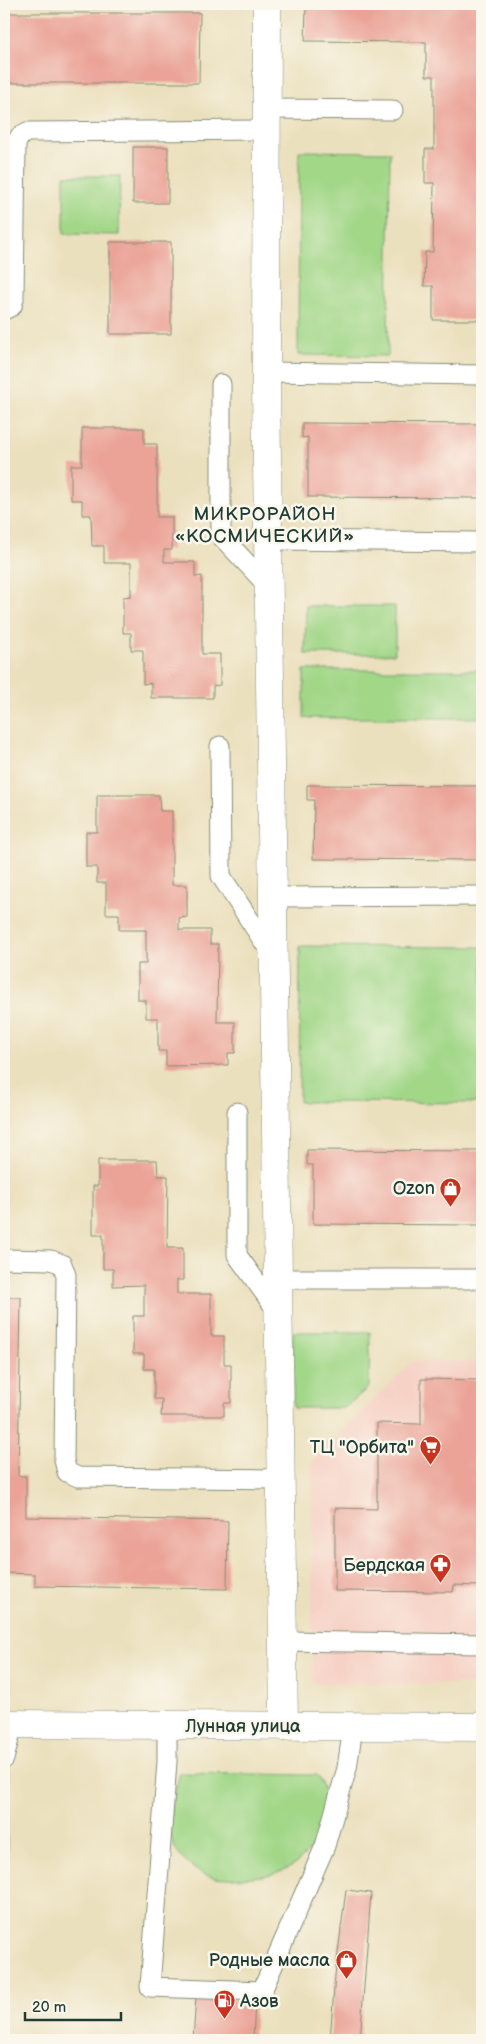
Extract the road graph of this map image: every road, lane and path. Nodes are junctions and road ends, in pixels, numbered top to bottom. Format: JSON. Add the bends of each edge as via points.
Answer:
{"nodes":[{"id":1,"x":267,"y":4,"type":"edge"},
{"id":2,"x":393,"y":110,"type":"dead end"},
{"id":3,"x":267,"y":120,"type":"junction"},
{"id":4,"x":4,"y":310,"type":"edge"},
{"id":5,"x":266,"y":372,"type":"junction"},
{"id":6,"x":482,"y":375,"type":"edge"},
{"id":7,"x":221,"y":384,"type":"dead end"},
{"id":8,"x":269,"y":540,"type":"junction"},
{"id":9,"x":482,"y":542,"type":"edge"},
{"id":10,"x":269,"y":587,"type":"junction"},
{"id":11,"x":220,"y":746,"type":"dead end"},
{"id":12,"x":482,"y":896,"type":"edge"},
{"id":13,"x":273,"y":897,"type":"junction"},
{"id":14,"x":274,"y":957,"type":"junction"},
{"id":15,"x":237,"y":1112,"type":"dead end"},
{"id":16,"x":4,"y":1259,"type":"edge"},
{"id":17,"x":278,"y":1279,"type":"junction"},
{"id":18,"x":482,"y":1279,"type":"edge"},
{"id":19,"x":278,"y":1312,"type":"junction"},
{"id":20,"x":281,"y":1479,"type":"junction"},
{"id":21,"x":283,"y":1642,"type":"junction"},
{"id":22,"x":482,"y":1644,"type":"edge"},
{"id":23,"x":8,"y":1724,"type":"edge"},
{"id":24,"x":167,"y":1725,"type":"junction"},
{"id":25,"x":284,"y":1726,"type":"junction"},
{"id":26,"x":353,"y":1726,"type":"junction"},
{"id":27,"x":482,"y":1727,"type":"edge"},
{"id":28,"x":4,"y":1759,"type":"edge"}],
"edges":[{"from":1,"to":3,"type":"street"},
{"from":2,"to":3,"type":"lane"},
{"from":3,"to":4,"type":"lane","via":[[27,132],[20,136],[16,144],[14,299],[12,306]]},
{"from":3,"to":5,"type":"street"},
{"from":5,"to":6,"type":"lane"},
{"from":5,"to":8,"type":"street"},
{"from":7,"to":10,"type":"lane","via":[[221,536]]},
{"from":8,"to":9,"type":"lane"},
{"from":8,"to":10,"type":"street"},
{"from":10,"to":13,"type":"street"},
{"from":11,"to":14,"type":"lane","via":[[221,876]]},
{"from":12,"to":13,"type":"lane"},
{"from":13,"to":14,"type":"street"},
{"from":14,"to":17,"type":"street"},
{"from":15,"to":19,"type":"lane","via":[[237,1255]]},
{"from":16,"to":20,"type":"lane","via":[[51,1260],[62,1264],[66,1275],[64,1460],[67,1472],[78,1477]]},
{"from":17,"to":18,"type":"lane"},
{"from":17,"to":19,"type":"street"},
{"from":19,"to":20,"type":"street"},
{"from":20,"to":21,"type":"street"},
{"from":21,"to":22,"type":"lane"},
{"from":21,"to":25,"type":"street"},
{"from":23,"to":24,"type":"street","name":"Лунная улица"},
{"from":23,"to":28,"type":"lane"},
{"from":24,"to":25,"type":"street","name":"Лунная улица"},
{"from":24,"to":26,"type":"lane","via":[[150,1987],[262,1991],[325,1846],[347,1768]]},
{"from":25,"to":26,"type":"street","name":"Лунная улица"},
{"from":26,"to":27,"type":"street","name":"Лунная улица"}]}
